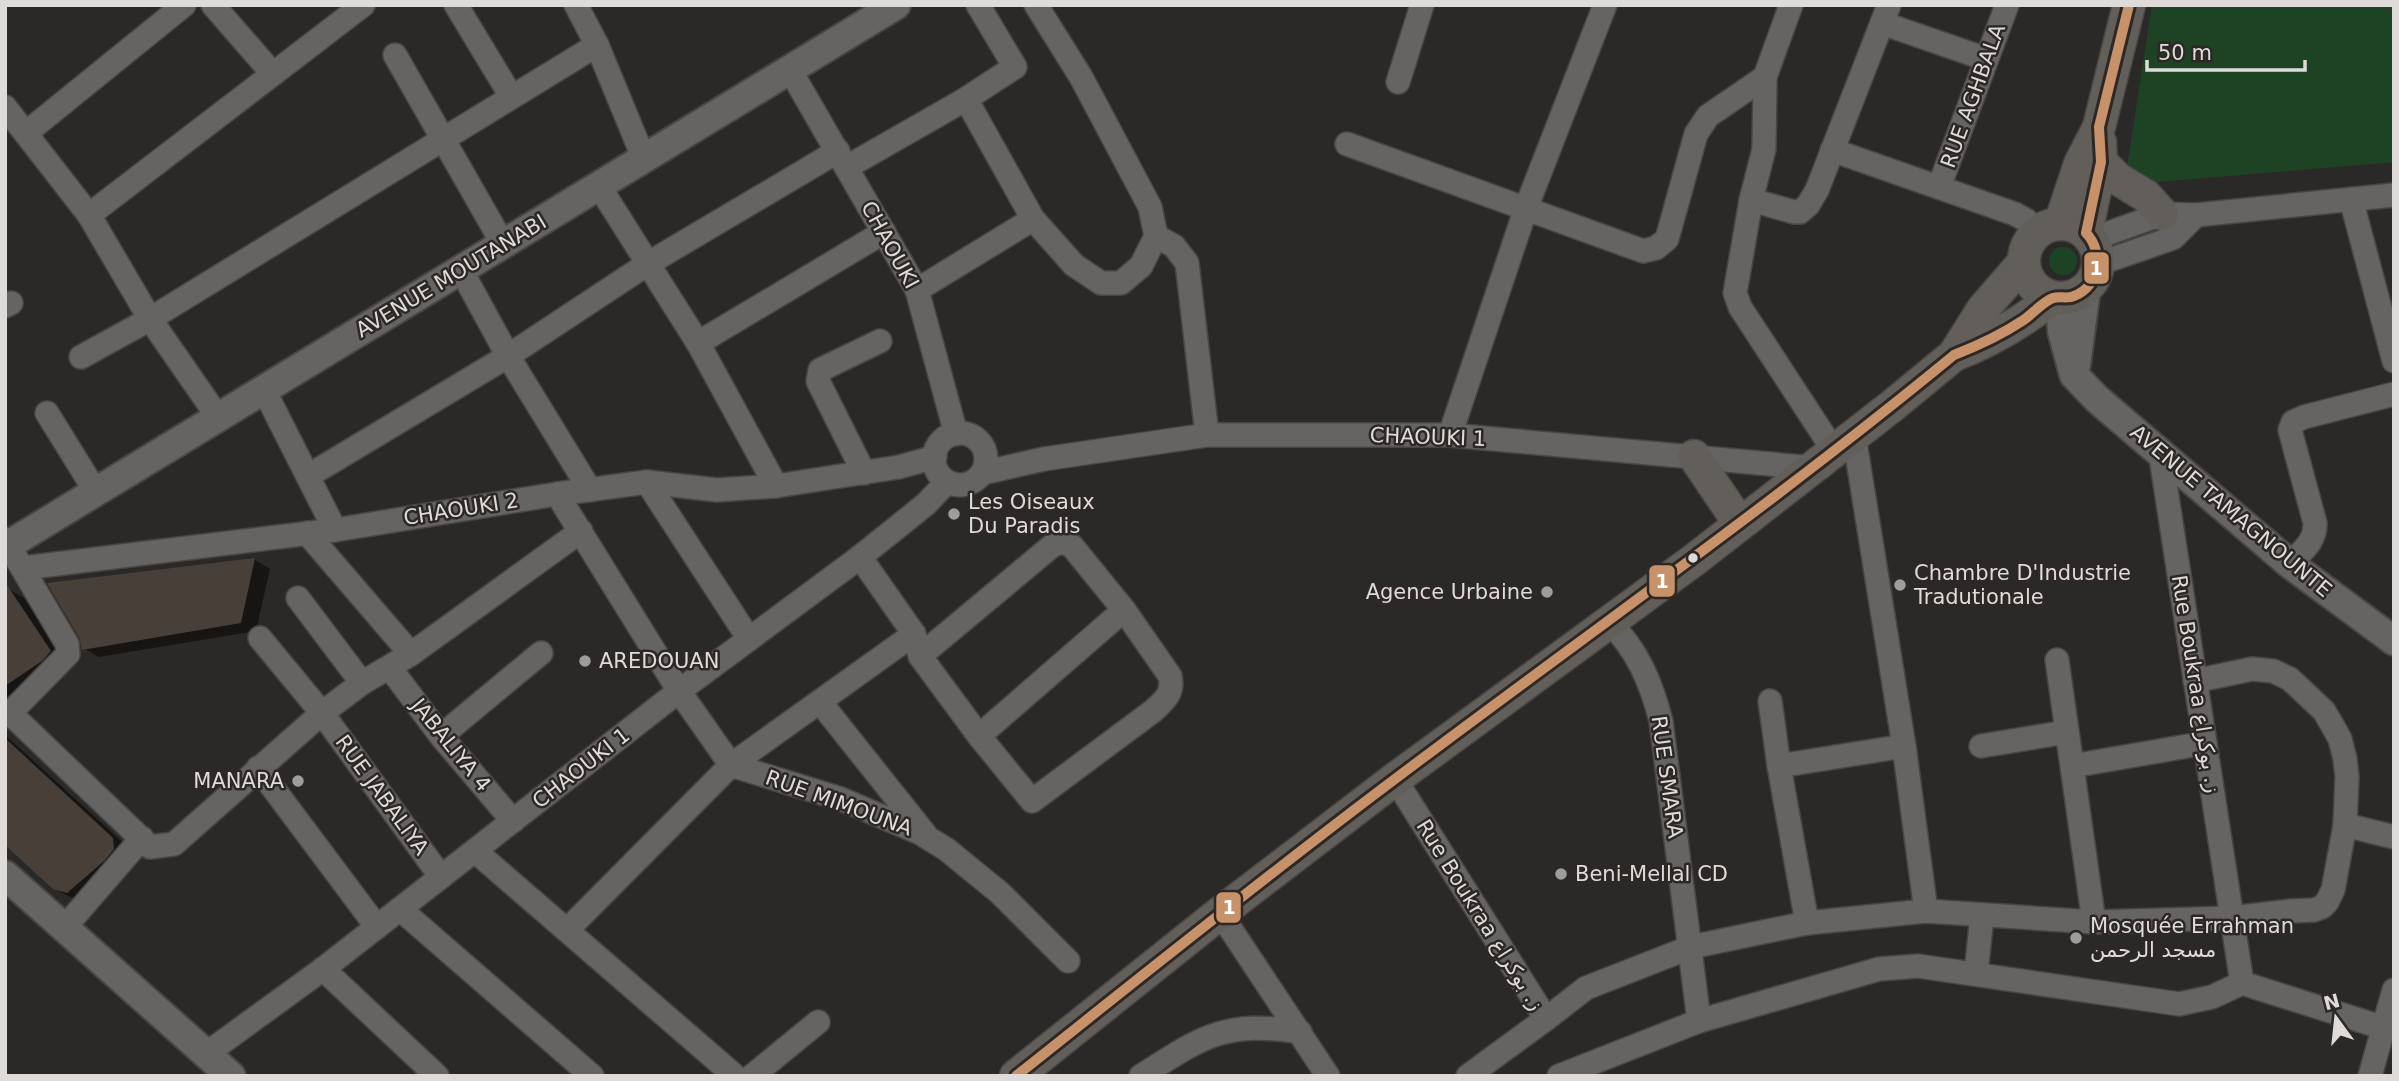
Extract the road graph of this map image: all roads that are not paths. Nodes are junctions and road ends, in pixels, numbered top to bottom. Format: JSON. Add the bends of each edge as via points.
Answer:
{"nodes":[{"id":1,"x":184,"y":5,"type":"edge"},
{"id":2,"x":213,"y":5,"type":"edge"},
{"id":3,"x":363,"y":5,"type":"edge"},
{"id":4,"x":456,"y":5,"type":"edge"},
{"id":5,"x":576,"y":5,"type":"edge"},
{"id":6,"x":896,"y":5,"type":"edge"},
{"id":7,"x":978,"y":5,"type":"edge"},
{"id":8,"x":1036,"y":5,"type":"edge"},
{"id":9,"x":1422,"y":5,"type":"edge"},
{"id":10,"x":1791,"y":5,"type":"edge"},
{"id":11,"x":2007,"y":5,"type":"edge"},
{"id":12,"x":2129,"y":5,"type":"edge"},
{"id":13,"x":1601,"y":6,"type":"edge"},
{"id":14,"x":1885,"y":14,"type":"edge"},
{"id":15,"x":597,"y":45,"type":"junction"},
{"id":16,"x":395,"y":55,"type":"dead end"},
{"id":17,"x":1986,"y":59,"type":"junction"},
{"id":18,"x":790,"y":70,"type":"junction"},
{"id":19,"x":273,"y":74,"type":"junction"},
{"id":20,"x":1765,"y":77,"type":"junction"},
{"id":21,"x":1398,"y":82,"type":"dead end"},
{"id":22,"x":512,"y":96,"type":"junction"},
{"id":23,"x":966,"y":99,"type":"junction"},
{"id":24,"x":5,"y":107,"type":"edge"},
{"id":25,"x":2099,"y":127,"type":"junction"},
{"id":26,"x":26,"y":134,"type":"junction"},
{"id":27,"x":444,"y":137,"type":"junction"},
{"id":28,"x":1347,"y":144,"type":"dead end"},
{"id":29,"x":1832,"y":150,"type":"junction"},
{"id":30,"x":644,"y":159,"type":"junction"},
{"id":31,"x":842,"y":159,"type":"junction"},
{"id":32,"x":2101,"y":162,"type":"junction"},
{"id":33,"x":599,"y":186,"type":"junction"},
{"id":34,"x":1939,"y":187,"type":"junction"},
{"id":35,"x":2394,"y":195,"type":"edge"},
{"id":36,"x":2351,"y":199,"type":"junction"},
{"id":37,"x":1751,"y":200,"type":"junction"},
{"id":38,"x":1526,"y":208,"type":"junction"},
{"id":39,"x":2162,"y":214,"type":"junction"},
{"id":40,"x":89,"y":215,"type":"junction"},
{"id":41,"x":2196,"y":215,"type":"junction"},
{"id":42,"x":1033,"y":219,"type":"junction"},
{"id":43,"x":884,"y":232,"type":"junction"},
{"id":44,"x":1156,"y":236,"type":"junction"},
{"id":45,"x":503,"y":244,"type":"junction"},
{"id":46,"x":2072,"y":260,"type":"junction"},
{"id":47,"x":649,"y":263,"type":"junction"},
{"id":48,"x":2023,"y":263,"type":"junction"},
{"id":49,"x":461,"y":270,"type":"junction"},
{"id":50,"x":917,"y":290,"type":"junction"},
{"id":51,"x":150,"y":319,"type":"junction"},
{"id":52,"x":880,"y":341,"type":"dead end"},
{"id":53,"x":698,"y":343,"type":"junction"},
{"id":54,"x":1954,"y":355,"type":"junction"},
{"id":55,"x":508,"y":356,"type":"junction"},
{"id":56,"x":81,"y":357,"type":"dead end"},
{"id":57,"x":2394,"y":361,"type":"edge"},
{"id":58,"x":264,"y":390,"type":"junction"},
{"id":59,"x":2394,"y":394,"type":"edge"},
{"id":60,"x":47,"y":413,"type":"dead end"},
{"id":61,"x":218,"y":417,"type":"junction"},
{"id":62,"x":956,"y":434,"type":"junction"},
{"id":63,"x":1207,"y":435,"type":"junction"},
{"id":64,"x":1450,"y":435,"type":"junction"},
{"id":65,"x":2160,"y":451,"type":"junction"},
{"id":66,"x":1834,"y":452,"type":"junction"},
{"id":67,"x":1694,"y":456,"type":"junction"},
{"id":68,"x":984,"y":462,"type":"junction"},
{"id":69,"x":864,"y":473,"type":"junction"},
{"id":70,"x":944,"y":473,"type":"junction"},
{"id":71,"x":308,"y":476,"type":"junction"},
{"id":72,"x":647,"y":482,"type":"junction"},
{"id":73,"x":776,"y":486,"type":"junction"},
{"id":74,"x":590,"y":490,"type":"junction"},
{"id":75,"x":96,"y":492,"type":"junction"},
{"id":76,"x":557,"y":494,"type":"junction"},
{"id":77,"x":1740,"y":524,"type":"junction"},
{"id":78,"x":335,"y":530,"type":"junction"},
{"id":79,"x":581,"y":531,"type":"junction"},
{"id":80,"x":307,"y":533,"type":"junction"},
{"id":81,"x":10,"y":550,"type":"edge"},
{"id":82,"x":860,"y":557,"type":"junction"},
{"id":83,"x":2290,"y":564,"type":"junction"},
{"id":84,"x":298,"y":598,"type":"dead end"},
{"id":85,"x":1124,"y":610,"type":"junction"},
{"id":86,"x":1608,"y":621,"type":"junction"},
{"id":87,"x":914,"y":634,"type":"junction"},
{"id":88,"x":260,"y":638,"type":"dead end"},
{"id":89,"x":749,"y":639,"type":"junction"},
{"id":90,"x":2394,"y":641,"type":"edge"},
{"id":91,"x":541,"y":653,"type":"dead end"},
{"id":92,"x":411,"y":654,"type":"junction"},
{"id":93,"x":920,"y":656,"type":"junction"},
{"id":94,"x":2057,"y":660,"type":"dead end"},
{"id":95,"x":390,"y":668,"type":"junction"},
{"id":96,"x":2195,"y":681,"type":"junction"},
{"id":97,"x":362,"y":683,"type":"junction"},
{"id":98,"x":679,"y":691,"type":"junction"},
{"id":99,"x":1770,"y":701,"type":"dead end"},
{"id":100,"x":820,"y":702,"type":"junction"},
{"id":101,"x":322,"y":713,"type":"junction"},
{"id":102,"x":2067,"y":732,"type":"junction"},
{"id":103,"x":441,"y":736,"type":"junction"},
{"id":104,"x":979,"y":736,"type":"junction"},
{"id":105,"x":2204,"y":743,"type":"junction"},
{"id":106,"x":1904,"y":746,"type":"junction"},
{"id":107,"x":1980,"y":746,"type":"dead end"},
{"id":108,"x":731,"y":765,"type":"junction"},
{"id":109,"x":1779,"y":766,"type":"junction"},
{"id":110,"x":2072,"y":766,"type":"junction"},
{"id":111,"x":258,"y":768,"type":"junction"},
{"id":112,"x":1395,"y":779,"type":"junction"},
{"id":113,"x":513,"y":821,"type":"junction"},
{"id":114,"x":2345,"y":825,"type":"junction"},
{"id":115,"x":2394,"y":837,"type":"edge"},
{"id":116,"x":142,"y":838,"type":"junction"},
{"id":117,"x":929,"y":839,"type":"junction"},
{"id":118,"x":475,"y":851,"type":"junction"},
{"id":119,"x":441,"y":877,"type":"junction"},
{"id":120,"x":9,"y":885,"type":"edge"},
{"id":121,"x":400,"y":909,"type":"junction"},
{"id":122,"x":1926,"y":911,"type":"junction"},
{"id":123,"x":1220,"y":913,"type":"junction"},
{"id":124,"x":1982,"y":915,"type":"junction"},
{"id":125,"x":2232,"y":918,"type":"junction"},
{"id":126,"x":2094,"y":922,"type":"junction"},
{"id":127,"x":1807,"y":923,"type":"junction"},
{"id":128,"x":65,"y":927,"type":"junction"},
{"id":129,"x":377,"y":927,"type":"junction"},
{"id":130,"x":567,"y":930,"type":"junction"},
{"id":131,"x":1691,"y":947,"type":"junction"},
{"id":132,"x":1068,"y":961,"type":"dead end"},
{"id":133,"x":323,"y":969,"type":"junction"},
{"id":134,"x":1976,"y":974,"type":"junction"},
{"id":135,"x":2242,"y":983,"type":"junction"},
{"id":136,"x":2393,"y":998,"type":"edge"},
{"id":137,"x":1546,"y":1019,"type":"junction"},
{"id":138,"x":1699,"y":1021,"type":"junction"},
{"id":139,"x":818,"y":1022,"type":"dead end"},
{"id":140,"x":2384,"y":1028,"type":"junction"},
{"id":141,"x":1300,"y":1032,"type":"junction"},
{"id":142,"x":206,"y":1054,"type":"junction"},
{"id":143,"x":1033,"y":1071,"type":"edge"},
{"id":144,"x":1474,"y":1074,"type":"edge"},
{"id":145,"x":231,"y":1076,"type":"edge"},
{"id":146,"x":437,"y":1076,"type":"edge"},
{"id":147,"x":592,"y":1076,"type":"edge"},
{"id":148,"x":735,"y":1076,"type":"edge"},
{"id":149,"x":752,"y":1076,"type":"edge"},
{"id":150,"x":1140,"y":1076,"type":"edge"},
{"id":151,"x":1328,"y":1076,"type":"edge"},
{"id":152,"x":1559,"y":1076,"type":"edge"},
{"id":153,"x":2370,"y":1076,"type":"edge"}],
"edges":[{"from":1,"to":26,"type":"street"},
{"from":2,"to":19,"type":"street"},
{"from":3,"to":19,"type":"street"},
{"from":4,"to":22,"type":"street"},
{"from":5,"to":15,"type":"street"},
{"from":6,"to":18,"type":"street","name":"AVENUE MOUTANABI"},
{"from":7,"to":23,"type":"street","via":[[1015,68]]},
{"from":8,"to":44,"type":"street","via":[[1150,207]]},
{"from":9,"to":21,"type":"street"},
{"from":10,"to":20,"type":"street"},
{"from":11,"to":17,"type":"street","name":"RUE AGHBALA"},
{"from":12,"to":25,"type":"main road"},
{"from":13,"to":38,"type":"street"},
{"from":14,"to":17,"type":"street"},
{"from":14,"to":29,"type":"street"},
{"from":15,"to":22,"type":"street"},
{"from":15,"to":30,"type":"street"},
{"from":16,"to":27,"type":"street"},
{"from":17,"to":34,"type":"street","name":"RUE AGHBALA"},
{"from":18,"to":30,"type":"street","name":"AVENUE MOUTANABI"},
{"from":18,"to":31,"type":"street","name":"CHAOUKI"},
{"from":19,"to":40,"type":"street"},
{"from":20,"to":37,"type":"street","via":[[1764,149]]},
{"from":20,"to":38,"type":"street","via":[[1708,116],[1696,134],[1667,239],[1656,247],[1643,251]]},
{"from":22,"to":27,"type":"street"},
{"from":23,"to":31,"type":"street"},
{"from":23,"to":42,"type":"street"},
{"from":24,"to":26,"type":"street"},
{"from":25,"to":32,"type":"main road"},
{"from":25,"to":46,"type":"main road","via":[[2080,164]]},
{"from":26,"to":40,"type":"street"},
{"from":27,"to":45,"type":"street"},
{"from":27,"to":51,"type":"street"},
{"from":28,"to":38,"type":"street"},
{"from":29,"to":34,"type":"street"},
{"from":29,"to":37,"type":"street","via":[[1817,190],[1800,212]]},
{"from":30,"to":33,"type":"street","name":"AVENUE MOUTANABI"},
{"from":31,"to":43,"type":"street","name":"CHAOUKI"},
{"from":31,"to":47,"type":"street"},
{"from":32,"to":39,"type":"main road"},
{"from":32,"to":46,"type":"main road"},
{"from":33,"to":45,"type":"street","name":"AVENUE MOUTANABI"},
{"from":33,"to":47,"type":"street"},
{"from":34,"to":46,"type":"street","via":[[2026,220]]},
{"from":35,"to":36,"type":"street"},
{"from":36,"to":41,"type":"street"},
{"from":36,"to":57,"type":"street"},
{"from":37,"to":66,"type":"street","via":[[1735,293]]},
{"from":38,"to":64,"type":"street"},
{"from":39,"to":41,"type":"street"},
{"from":39,"to":46,"type":"street"},
{"from":40,"to":51,"type":"street"},
{"from":41,"to":46,"type":"street","via":[[2174,238]]},
{"from":42,"to":44,"type":"street","via":[[1074,265],[1101,284],[1121,283],[1141,266]]},
{"from":42,"to":50,"type":"street"},
{"from":43,"to":50,"type":"street","name":"CHAOUKI"},
{"from":43,"to":53,"type":"street"},
{"from":44,"to":63,"type":"street","via":[[1174,246],[1187,263]]},
{"from":45,"to":49,"type":"street","name":"AVENUE MOUTANABI"},
{"from":46,"to":48,"type":"main road","via":[[2030,240]]},
{"from":46,"to":48,"type":"main road","via":[[2038,291]]},
{"from":46,"to":54,"type":"main road","via":[[2021,323]]},
{"from":46,"to":65,"type":"street","name":"AVENUE TAMAGNOUNTE","via":[[2062,331],[2074,375]]},
{"from":47,"to":53,"type":"street"},
{"from":47,"to":55,"type":"street"},
{"from":48,"to":54,"type":"main road","via":[[1983,309]]},
{"from":49,"to":55,"type":"street"},
{"from":49,"to":58,"type":"street","name":"AVENUE MOUTANABI"},
{"from":50,"to":62,"type":"street","name":"CHAOUKI"},
{"from":51,"to":56,"type":"street"},
{"from":51,"to":61,"type":"street"},
{"from":52,"to":69,"type":"street","via":[[820,370],[818,381]]},
{"from":53,"to":73,"type":"street"},
{"from":54,"to":66,"type":"main road"},
{"from":55,"to":71,"type":"street"},
{"from":55,"to":74,"type":"street"},
{"from":58,"to":61,"type":"street","name":"AVENUE MOUTANABI"},
{"from":58,"to":71,"type":"street"},
{"from":59,"to":83,"type":"street","via":[[2293,422],[2290,430],[2316,531]]},
{"from":60,"to":75,"type":"street"},
{"from":61,"to":75,"type":"street","name":"AVENUE MOUTANABI"},
{"from":62,"to":68,"type":"street","via":[[974,437]]},
{"from":62,"to":70,"type":"street","via":[[944,439],[936,450]]},
{"from":63,"to":64,"type":"street","name":"CHAOUKI 1"},
{"from":63,"to":68,"type":"street","name":"CHAOUKI 1","via":[[1044,459]]},
{"from":64,"to":67,"type":"street","name":"CHAOUKI 1"},
{"from":65,"to":83,"type":"street","name":"AVENUE TAMAGNOUNTE"},
{"from":65,"to":96,"type":"street","name":"Rue Boukraa ز. بوكراع"},
{"from":66,"to":67,"type":"street","name":"CHAOUKI 1"},
{"from":66,"to":77,"type":"main road"},
{"from":66,"to":106,"type":"street"},
{"from":67,"to":77,"type":"main road"},
{"from":68,"to":70,"type":"street","via":[[970,483]]},
{"from":69,"to":70,"type":"street","name":"CHAOUKI 2","via":[[899,467]]},
{"from":69,"to":73,"type":"street","name":"CHAOUKI 2"},
{"from":70,"to":82,"type":"street","name":"CHAOUKI 1","via":[[947,482],[926,504]]},
{"from":71,"to":78,"type":"street"},
{"from":72,"to":73,"type":"street","name":"CHAOUKI 2","via":[[717,490]]},
{"from":72,"to":74,"type":"street","name":"CHAOUKI 2"},
{"from":72,"to":89,"type":"street"},
{"from":74,"to":76,"type":"street","name":"CHAOUKI 2"},
{"from":75,"to":81,"type":"street","name":"AVENUE MOUTANABI"},
{"from":76,"to":78,"type":"street","name":"CHAOUKI 2"},
{"from":76,"to":79,"type":"street"},
{"from":77,"to":86,"type":"main road"},
{"from":78,"to":80,"type":"street","name":"CHAOUKI 2"},
{"from":79,"to":92,"type":"street","name":"RUE JABALIYA"},
{"from":79,"to":98,"type":"street"},
{"from":80,"to":81,"type":"street","name":"CHAOUKI 2"},
{"from":80,"to":92,"type":"street"},
{"from":81,"to":116,"type":"street","via":[[68,654],[16,707],[14,717]]},
{"from":82,"to":87,"type":"street"},
{"from":82,"to":89,"type":"street","name":"CHAOUKI 1"},
{"from":83,"to":90,"type":"street","name":"AVENUE TAMAGNOUNTE"},
{"from":84,"to":97,"type":"street"},
{"from":85,"to":93,"type":"street","via":[[1072,546],[1063,542],[1053,545]]},
{"from":85,"to":104,"type":"street"},
{"from":85,"to":104,"type":"street","via":[[1170,676],[1171,692],[1166,699],[1032,801]]},
{"from":86,"to":112,"type":"main road"},
{"from":86,"to":131,"type":"street","name":"RUE SMARA","via":[[1634,650],[1661,721]]},
{"from":87,"to":93,"type":"street"},
{"from":87,"to":100,"type":"street","name":"RUE MIMOUNA"},
{"from":88,"to":101,"type":"street","name":"RUE JABALIYA"},
{"from":89,"to":98,"type":"street","name":"CHAOUKI 1"},
{"from":91,"to":103,"type":"street"},
{"from":92,"to":95,"type":"street","name":"RUE JABALIYA"},
{"from":93,"to":104,"type":"street"},
{"from":94,"to":102,"type":"street"},
{"from":95,"to":97,"type":"street","name":"RUE JABALIYA"},
{"from":95,"to":103,"type":"street","name":"JABALIYA 4"},
{"from":96,"to":105,"type":"street","name":"Rue Boukraa ز. بوكراع"},
{"from":96,"to":114,"type":"street","via":[[2252,669],[2273,671],[2290,679],[2324,711],[2345,758]]},
{"from":97,"to":101,"type":"street","name":"RUE JABALIYA"},
{"from":98,"to":108,"type":"street"},
{"from":98,"to":113,"type":"street","name":"CHAOUKI 1"},
{"from":99,"to":109,"type":"street"},
{"from":100,"to":108,"type":"street","name":"RUE MIMOUNA"},
{"from":100,"to":117,"type":"street"},
{"from":101,"to":111,"type":"street","name":"RUE JABALIYA"},
{"from":101,"to":119,"type":"street","name":"RUE JABALIYA"},
{"from":102,"to":107,"type":"street"},
{"from":102,"to":110,"type":"street"},
{"from":103,"to":113,"type":"street","name":"JABALIYA 4"},
{"from":105,"to":110,"type":"street"},
{"from":105,"to":125,"type":"street","name":"Rue Boukraa ز. بوكراع"},
{"from":106,"to":109,"type":"street"},
{"from":106,"to":122,"type":"street"},
{"from":108,"to":117,"type":"street","name":"RUE MIMOUNA","via":[[841,799]]},
{"from":108,"to":130,"type":"street","name":"RUE MIMOUNA"},
{"from":109,"to":127,"type":"street"},
{"from":110,"to":126,"type":"street"},
{"from":111,"to":116,"type":"street","name":"RUE JABALIYA","via":[[174,844],[150,847]]},
{"from":111,"to":129,"type":"street"},
{"from":112,"to":123,"type":"main road"},
{"from":112,"to":137,"type":"street","name":"Rue Boukraa ز. بوكراع"},
{"from":113,"to":118,"type":"street","name":"CHAOUKI 1"},
{"from":114,"to":115,"type":"street"},
{"from":114,"to":125,"type":"street","via":[[2333,890],[2322,907]]},
{"from":116,"to":128,"type":"street"},
{"from":117,"to":132,"type":"street","name":"RUE MIMOUNA","via":[[1000,893]]},
{"from":118,"to":119,"type":"street","name":"CHAOUKI 1"},
{"from":118,"to":130,"type":"street"},
{"from":119,"to":121,"type":"street","name":"CHAOUKI 1"},
{"from":120,"to":128,"type":"street"},
{"from":121,"to":129,"type":"street","name":"CHAOUKI 1"},
{"from":121,"to":147,"type":"street"},
{"from":122,"to":124,"type":"street","name":"Rue Boukraa ز. بوكراع"},
{"from":122,"to":127,"type":"street","name":"Rue Boukraa ز. بوكراع"},
{"from":123,"to":141,"type":"street"},
{"from":123,"to":143,"type":"main road"},
{"from":124,"to":126,"type":"street","name":"Rue Boukraa ز. بوكراع"},
{"from":124,"to":134,"type":"street"},
{"from":125,"to":126,"type":"street","name":"Rue Boukraa ز. بوكراع"},
{"from":125,"to":135,"type":"street","name":"Rue Boukraa ز. بوكراع"},
{"from":127,"to":131,"type":"street","name":"Rue Boukraa ز. بوكراع"},
{"from":128,"to":142,"type":"street"},
{"from":129,"to":133,"type":"street","name":"CHAOUKI 1"},
{"from":130,"to":148,"type":"street"},
{"from":131,"to":137,"type":"street","name":"Rue Boukraa ز. بوكراع","via":[[1586,988]]},
{"from":131,"to":138,"type":"street","name":"RUE SMARA"},
{"from":133,"to":142,"type":"street","name":"CHAOUKI 1"},
{"from":133,"to":146,"type":"street"},
{"from":134,"to":135,"type":"street","via":[[2179,1004],[2212,997]]},
{"from":134,"to":138,"type":"street","via":[[1918,966],[1879,969]]},
{"from":135,"to":140,"type":"street"},
{"from":136,"to":140,"type":"street"},
{"from":137,"to":144,"type":"street"},
{"from":138,"to":152,"type":"street"},
{"from":139,"to":149,"type":"street"},
{"from":140,"to":153,"type":"street"},
{"from":141,"to":150,"type":"street","via":[[1268,1028],[1223,1031]]},
{"from":141,"to":151,"type":"street"},
{"from":142,"to":145,"type":"street"}]}
